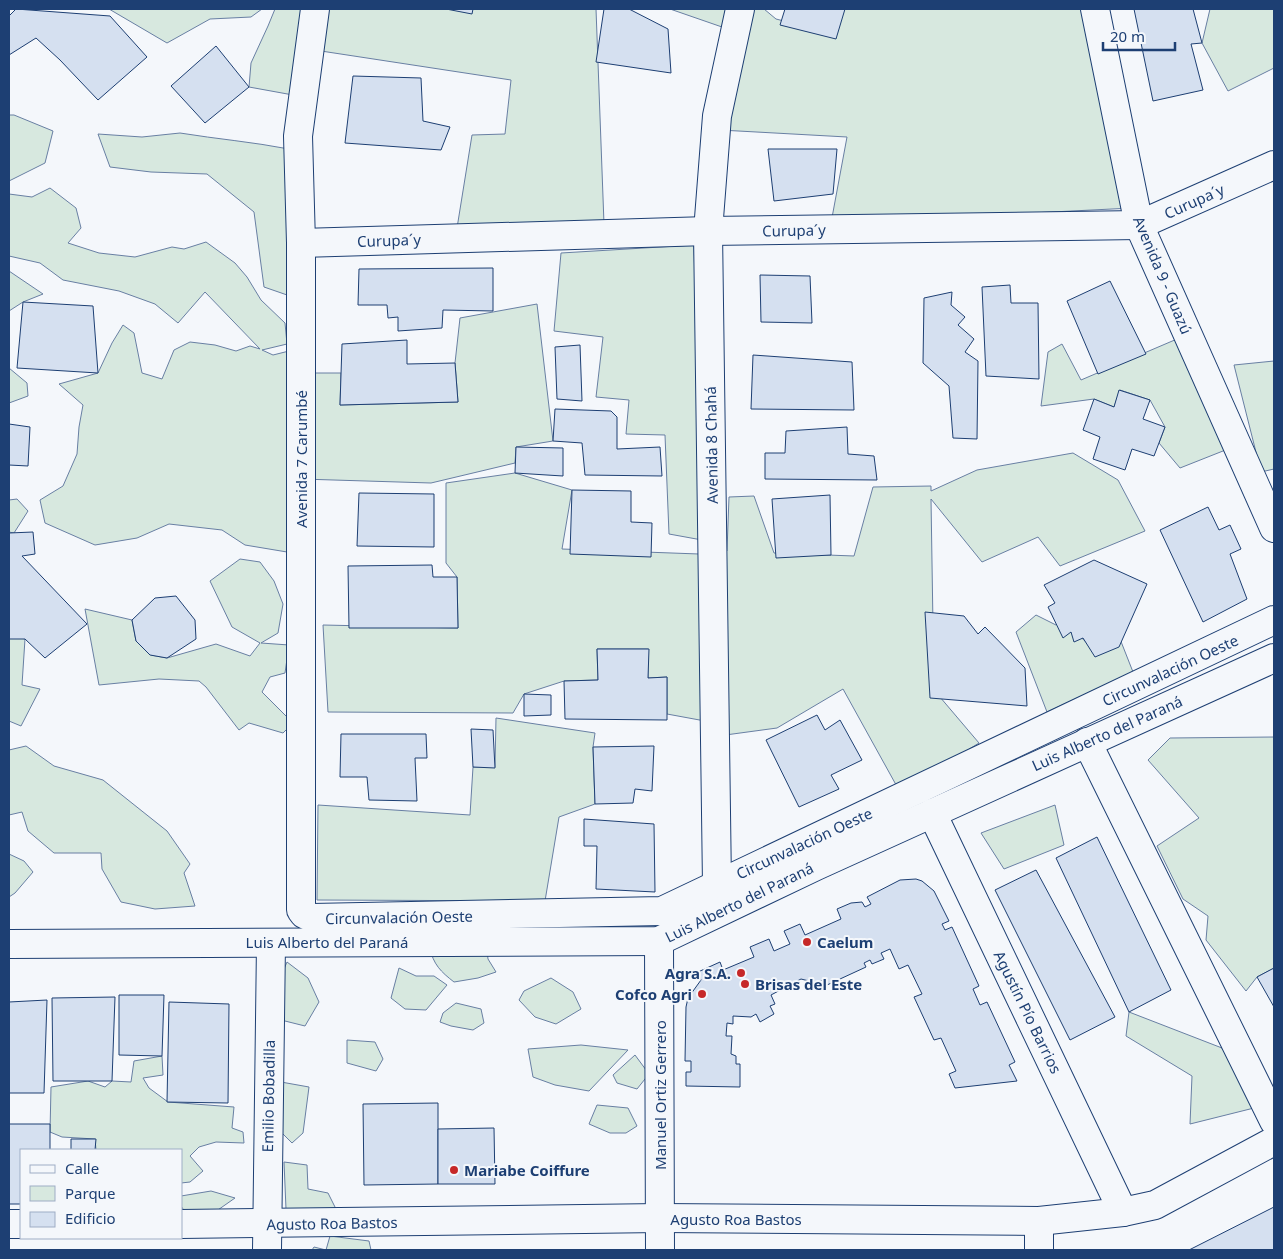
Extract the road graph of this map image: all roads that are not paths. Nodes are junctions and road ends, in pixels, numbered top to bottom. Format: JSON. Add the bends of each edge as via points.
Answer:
{"nodes":[{"id":1,"x":315,"y":9,"type":"edge"},
{"id":2,"x":740,"y":9,"type":"edge"},
{"id":3,"x":1095,"y":9,"type":"edge"},
{"id":4,"x":1274,"y":165,"type":"edge"},
{"id":5,"x":1139,"y":225,"type":"junction"},
{"id":6,"x":708,"y":231,"type":"junction"},
{"id":7,"x":301,"y":243,"type":"junction"},
{"id":8,"x":1274,"y":528,"type":"edge"},
{"id":9,"x":1274,"y":620,"type":"edge"},
{"id":10,"x":1274,"y":658,"type":"edge"},
{"id":11,"x":1087,"y":742,"type":"junction"},
{"id":12,"x":932,"y":813,"type":"junction"},
{"id":13,"x":717,"y":885,"type":"junction"},
{"id":14,"x":302,"y":910,"type":"joint"},
{"id":15,"x":659,"y":940,"type":"junction"},
{"id":16,"x":271,"y":943,"type":"junction"},
{"id":17,"x":9,"y":944,"type":"edge"},
{"id":18,"x":1274,"y":1121,"type":"edge"},
{"id":19,"x":1274,"y":1141,"type":"edge"},
{"id":20,"x":1123,"y":1212,"type":"junction"},
{"id":21,"x":660,"y":1218,"type":"junction"},
{"id":22,"x":1039,"y":1221,"type":"junction"},
{"id":23,"x":182,"y":1224,"type":"edge"},
{"id":24,"x":266,"y":1224,"type":"junction"},
{"id":25,"x":266,"y":1250,"type":"edge"},
{"id":26,"x":660,"y":1250,"type":"edge"},
{"id":27,"x":1039,"y":1250,"type":"edge"}],
"edges":[{"from":1,"to":7,"type":"street","name":"Avenida 7 Carumbé","via":[[298,136]]},
{"from":2,"to":6,"type":"street","name":"Avenida 8 Chahá","via":[[717,116]]},
{"from":3,"to":5,"type":"street","name":"Avenida 9 - Guazú"},
{"from":4,"to":5,"type":"street","name":"Curupa´y"},
{"from":5,"to":6,"type":"street","name":"Curupa´y"},
{"from":5,"to":8,"type":"street","name":"Avenida 9 - Guazú"},
{"from":6,"to":7,"type":"street","name":"Curupa´y"},
{"from":6,"to":13,"type":"street","name":"Avenida 8 Chahá"},
{"from":7,"to":14,"type":"street","name":"Avenida 7 Carumbé"},
{"from":9,"to":13,"type":"street","name":"Circunvalación Oeste"},
{"from":10,"to":11,"type":"street","name":"Luis Alberto del Paraná"},
{"from":11,"to":12,"type":"street","name":"Luis Alberto del Paraná"},
{"from":11,"to":18,"type":"street"},
{"from":12,"to":15,"type":"street","name":"Luis Alberto del Paraná"},
{"from":12,"to":20,"type":"street","name":"Agustín Pío Barrios"},
{"from":13,"to":14,"type":"street","name":"Circunvalación Oeste","via":[[662,911],[312,918]]},
{"from":15,"to":16,"type":"street","name":"Luis Alberto del Paraná"},
{"from":15,"to":21,"type":"street","name":"Manuel Ortiz Gerrero"},
{"from":16,"to":17,"type":"street","name":"Luis Alberto del Paraná"},
{"from":16,"to":24,"type":"street","name":"Emilio Bobadilla"},
{"from":19,"to":20,"type":"street","name":"Agusto Roa Bastos","via":[[1156,1205]]},
{"from":20,"to":22,"type":"street","name":"Agusto Roa Bastos"},
{"from":21,"to":22,"type":"street","name":"Agusto Roa Bastos"},
{"from":21,"to":24,"type":"street","name":"Agusto Roa Bastos"},
{"from":21,"to":26,"type":"street","name":"Manuel Ortiz Gerrero"},
{"from":22,"to":27,"type":"street"},
{"from":23,"to":24,"type":"street","name":"Agusto Roa Bastos"},
{"from":24,"to":25,"type":"street","name":"Emilio Bobadilla"}]}
